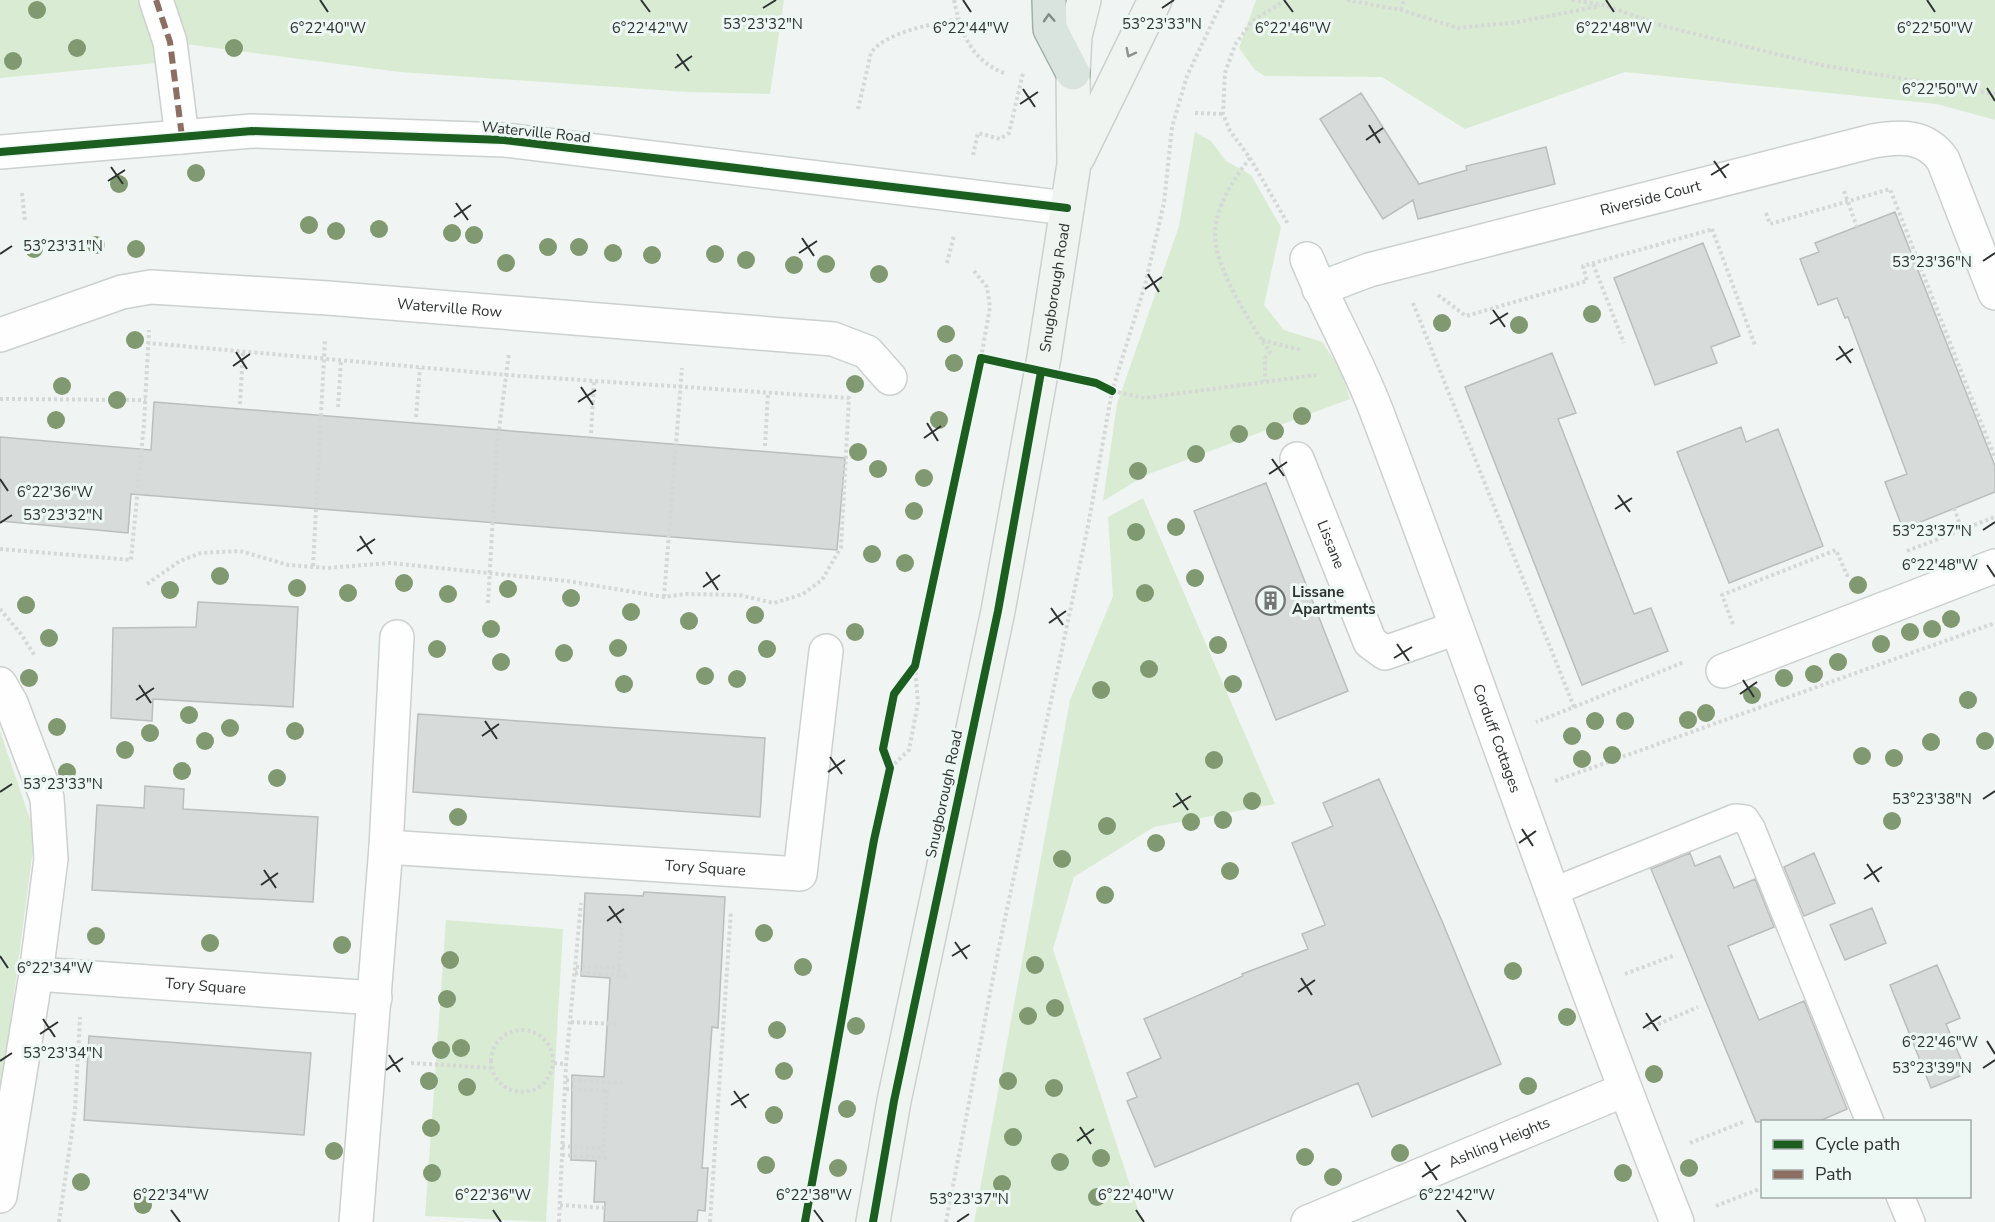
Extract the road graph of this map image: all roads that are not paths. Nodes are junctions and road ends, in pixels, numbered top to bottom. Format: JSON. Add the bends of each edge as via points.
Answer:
{"nodes":[{"id":1,"x":156,"y":0,"type":"edge"},
{"id":2,"x":1049,"y":0,"type":"edge"},
{"id":3,"x":1084,"y":0,"type":"edge"},
{"id":4,"x":1155,"y":0,"type":"edge"},
{"id":5,"x":1072,"y":74,"type":"junction"},
{"id":6,"x":182,"y":137,"type":"junction"},
{"id":7,"x":0,"y":152,"type":"edge"},
{"id":8,"x":1074,"y":164,"type":"junction"},
{"id":9,"x":1067,"y":207,"type":"junction"},
{"id":10,"x":1307,"y":259,"type":"road end"},
{"id":11,"x":1319,"y":289,"type":"junction"},
{"id":12,"x":1995,"y":293,"type":"edge"},
{"id":13,"x":0,"y":335,"type":"edge"},
{"id":14,"x":890,"y":378,"type":"dead end"},
{"id":15,"x":1297,"y":459,"type":"dead end"},
{"id":16,"x":1995,"y":566,"type":"edge"},
{"id":17,"x":1456,"y":628,"type":"junction"},
{"id":18,"x":397,"y":637,"type":"dead end"},
{"id":19,"x":826,"y":651,"type":"dead end"},
{"id":20,"x":1723,"y":671,"type":"dead end"},
{"id":21,"x":0,"y":684,"type":"edge"},
{"id":22,"x":386,"y":847,"type":"junction"},
{"id":23,"x":1552,"y":892,"type":"junction"},
{"id":24,"x":36,"y":974,"type":"junction"},
{"id":25,"x":375,"y":998,"type":"junction"},
{"id":26,"x":1624,"y":1090,"type":"junction"},
{"id":27,"x":1869,"y":1120,"type":"edge"},
{"id":28,"x":0,"y":1196,"type":"edge"},
{"id":29,"x":1900,"y":1198,"type":"edge"},
{"id":30,"x":356,"y":1222,"type":"edge"},
{"id":31,"x":873,"y":1222,"type":"edge"},
{"id":32,"x":1308,"y":1222,"type":"edge"},
{"id":33,"x":1677,"y":1222,"type":"edge"},
{"id":34,"x":1911,"y":1222,"type":"edge"}],
"edges":[{"from":1,"to":6,"type":"street","via":[[170,42]]},
{"from":5,"to":2,"type":"highway","one_way":true,"via":[[1050,29]]},
{"from":3,"to":5,"type":"main road","name":"Snugborough Road","via":[[1075,36]]},
{"from":4,"to":8,"type":"main road","name":"Snugborough Road","one_way":true},
{"from":5,"to":8,"type":"main road","name":"Snugborough Road"},
{"from":6,"to":7,"type":"street","name":"Waterville Road"},
{"from":6,"to":9,"type":"street","name":"Waterville Road","via":[[252,131],[504,141]]},
{"from":8,"to":9,"type":"main road","name":"Snugborough Road"},
{"from":9,"to":31,"type":"main road","name":"Snugborough Road","via":[[998,611]]},
{"from":10,"to":11,"type":"street","name":"Corduff Cottages"},
{"from":11,"to":12,"type":"street","name":"Riverside Court","via":[[1397,263],[1873,141],[1902,138],[1929,145],[1943,160]]},
{"from":11,"to":17,"type":"street","name":"Corduff Cottages","via":[[1348,370]]},
{"from":13,"to":14,"type":"street","name":"Waterville Row","via":[[122,292],[151,286],[833,339],[867,352]]},
{"from":15,"to":17,"type":"street","name":"Lissane","via":[[1370,642],[1385,653]]},
{"from":16,"to":20,"type":"street"},
{"from":17,"to":23,"type":"street","name":"Corduff Cottages"},
{"from":18,"to":22,"type":"street"},
{"from":19,"to":22,"type":"street","name":"Tory Square","via":[[800,874]]},
{"from":21,"to":24,"type":"street","via":[[47,798],[51,859]]},
{"from":22,"to":25,"type":"street"},
{"from":23,"to":26,"type":"street","name":"Corduff Cottages"},
{"from":23,"to":27,"type":"lane","via":[[1735,818],[1745,819]]},
{"from":24,"to":25,"type":"street","name":"Tory Square"},
{"from":24,"to":28,"type":"street"},
{"from":25,"to":30,"type":"street"},
{"from":26,"to":32,"type":"street","name":"Ashling Heights"},
{"from":26,"to":33,"type":"street","name":"Corduff Cottages"},
{"from":29,"to":34,"type":"lane"}]}
